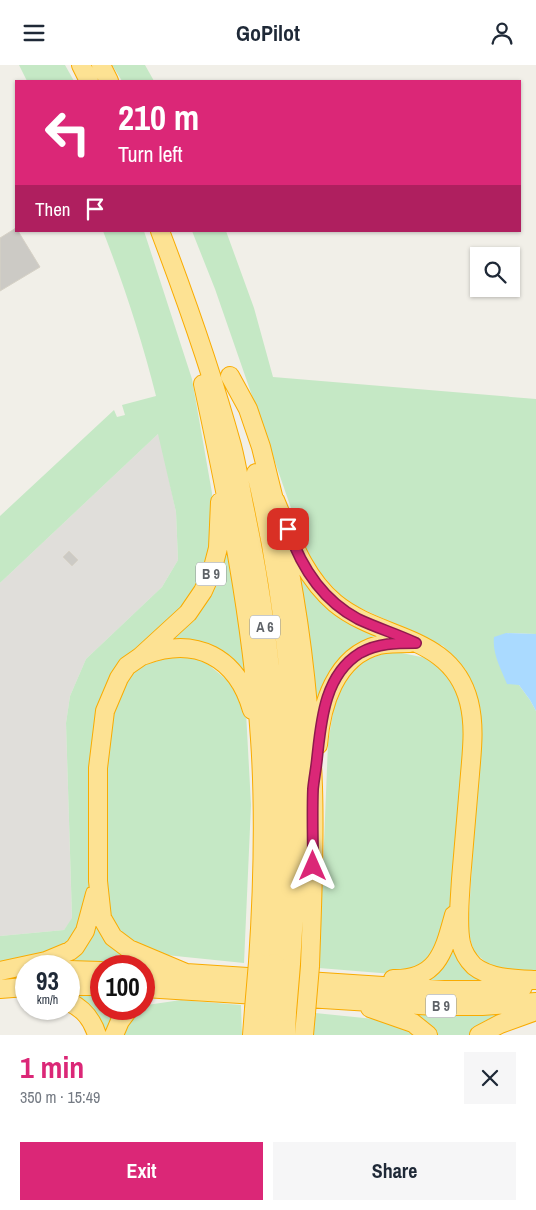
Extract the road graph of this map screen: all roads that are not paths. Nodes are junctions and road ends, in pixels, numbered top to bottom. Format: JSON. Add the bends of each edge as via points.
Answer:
{"nodes":[{"id":1,"x":81,"y":65,"type":"edge"},
{"id":2,"x":101,"y":65,"type":"edge"},
{"id":3,"x":88,"y":80,"type":"edge"},
{"id":4,"x":108,"y":80,"type":"edge"},
{"id":5,"x":160,"y":232,"type":"edge"},
{"id":6,"x":186,"y":300,"type":"junction"},
{"id":7,"x":220,"y":464,"type":"junction"},
{"id":8,"x":275,"y":500,"type":"junction"},
{"id":9,"x":416,"y":643,"type":"junction"},
{"id":10,"x":140,"y":657,"type":"junction"},
{"id":11,"x":260,"y":738,"type":"junction"},
{"id":12,"x":313,"y":788,"type":"junction"},
{"id":13,"x":98,"y":881,"type":"junction"},
{"id":14,"x":460,"y":895,"type":"junction"},
{"id":15,"x":266,"y":963,"type":"junction"},
{"id":16,"x":15,"y":971,"type":"edge"},
{"id":17,"x":0,"y":972,"type":"edge"},
{"id":18,"x":155,"y":972,"type":"edge"},
{"id":19,"x":186,"y":973,"type":"junction"},
{"id":20,"x":536,"y":980,"type":"edge"},
{"id":21,"x":360,"y":985,"type":"junction"},
{"id":22,"x":536,"y":985,"type":"edge"},
{"id":23,"x":155,"y":988,"type":"edge"},
{"id":24,"x":195,"y":990,"type":"junction"},
{"id":25,"x":155,"y":999,"type":"edge"},
{"id":26,"x":346,"y":1000,"type":"junction"},
{"id":27,"x":536,"y":1002,"type":"edge"},
{"id":28,"x":80,"y":1008,"type":"edge"},
{"id":29,"x":271,"y":1011,"type":"junction"},
{"id":30,"x":536,"y":1011,"type":"edge"},
{"id":31,"x":121,"y":1020,"type":"edge"},
{"id":32,"x":97,"y":1035,"type":"edge"},
{"id":33,"x":114,"y":1035,"type":"edge"},
{"id":34,"x":252,"y":1035,"type":"edge"},
{"id":35,"x":268,"y":1035,"type":"edge"},
{"id":36,"x":286,"y":1035,"type":"edge"},
{"id":37,"x":304,"y":1035,"type":"edge"},
{"id":38,"x":428,"y":1035,"type":"edge"},
{"id":39,"x":479,"y":1035,"type":"edge"}],
"edges":[{"from":1,"to":3,"type":"highway"},
{"from":2,"to":4,"type":"highway"},
{"from":5,"to":6,"type":"highway","number":"A 6"},
{"from":6,"to":7,"type":"highway","via":[[188,327]]},
{"from":6,"to":15,"type":"highway","number":"A 6","via":[[232,448],[254,549],[268,648],[274,707],[280,859]]},
{"from":7,"to":10,"type":"highway","number":"B 9","via":[[220,525],[212,571],[188,613]]},
{"from":7,"to":11,"type":"highway","via":[[243,589]]},
{"from":8,"to":9,"type":"highway","via":[[302,564],[324,593],[358,618]]},
{"from":8,"to":12,"type":"highway","via":[[299,623]]},
{"from":8,"to":29,"type":"highway","number":"A 6","bridge":true,"via":[[248,409],[230,376],[260,491],[274,564],[294,751],[296,854],[291,965]]},
{"from":9,"to":12,"type":"highway","via":[[377,646],[359,654],[341,672],[331,689],[322,719]]},
{"from":9,"to":14,"type":"highway","via":[[436,653],[456,672],[470,705],[472,750]]},
{"from":10,"to":11,"type":"highway","via":[[181,647],[207,652],[223,662],[242,684]]},
{"from":10,"to":13,"type":"highway","via":[[118,678],[102,726],[98,768]]},
{"from":11,"to":15,"type":"highway"},
{"from":12,"to":37,"type":"highway","bridge":true,"via":[[310,966]]},
{"from":13,"to":17,"type":"highway","via":[[88,923],[75,947],[46,961]]},
{"from":13,"to":19,"type":"highway","via":[[102,918],[113,937],[129,949]]},
{"from":14,"to":20,"type":"highway","via":[[461,943],[474,965],[494,975]]},
{"from":14,"to":21,"type":"highway","number":"B 9","via":[[448,939],[434,965],[410,978]]},
{"from":15,"to":29,"type":"highway","number":"A 6","bridge":true},
{"from":16,"to":17,"type":"highway"},
{"from":18,"to":19,"type":"highway","number":"B 9"},
{"from":19,"to":21,"type":"highway","number":"B 9"},
{"from":21,"to":22,"type":"highway","number":"B 9","via":[[486,990]]},
{"from":23,"to":24,"type":"highway","number":"B 9"},
{"from":24,"to":25,"type":"highway","number":"B 9"},
{"from":24,"to":26,"type":"highway","number":"B 9"},
{"from":26,"to":27,"type":"highway","number":"B 9","via":[[435,1006]]},
{"from":26,"to":38,"type":"highway","via":[[413,1023]]},
{"from":28,"to":32,"type":"highway","via":[[88,1015]]},
{"from":29,"to":34,"type":"highway"},
{"from":29,"to":35,"type":"highway","number":"A 6"},
{"from":29,"to":36,"type":"highway","number":"A 6"},
{"from":30,"to":39,"type":"highway"},
{"from":31,"to":33,"type":"highway"}]}
